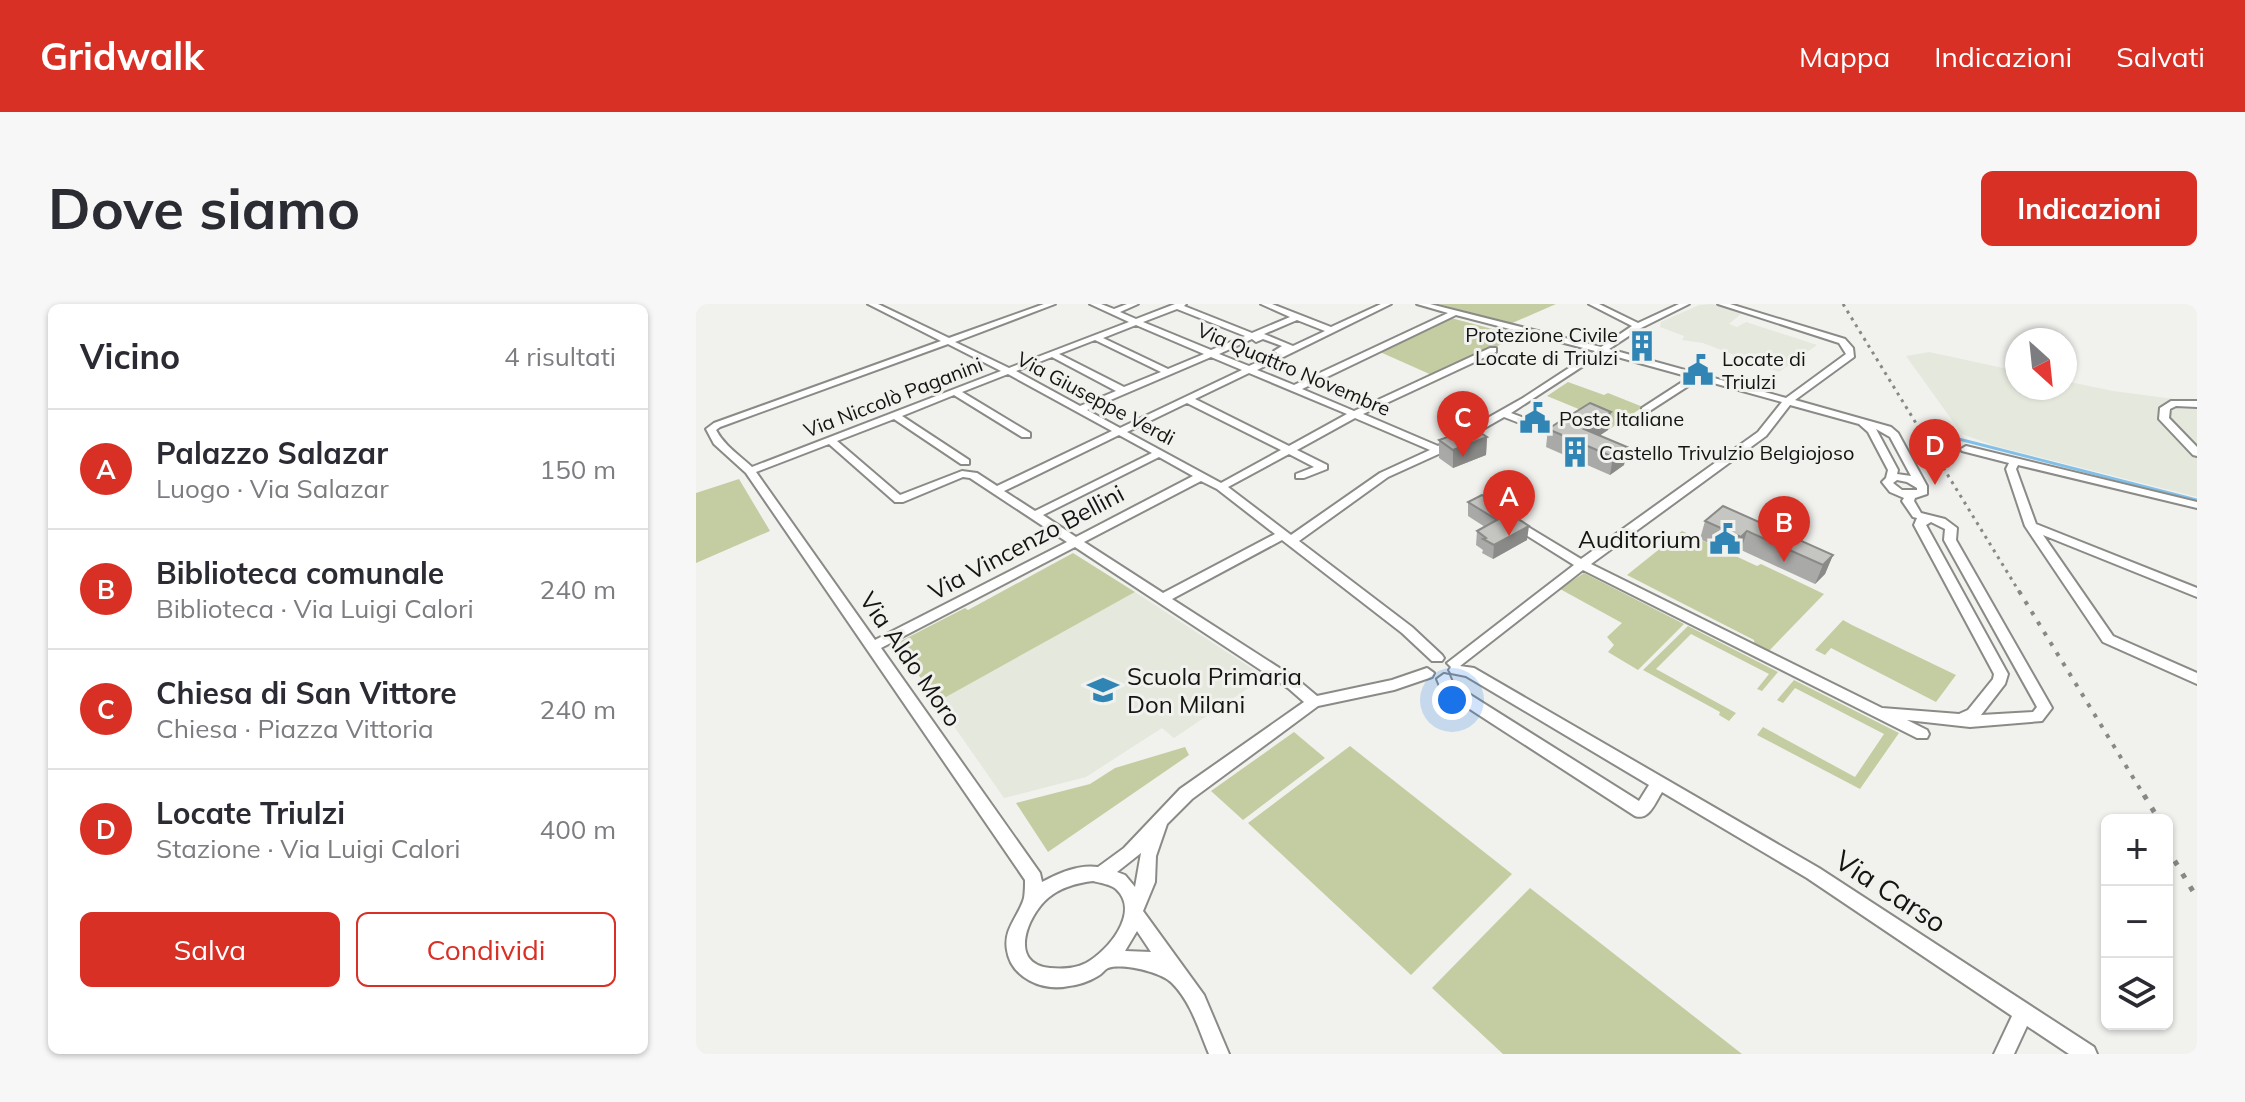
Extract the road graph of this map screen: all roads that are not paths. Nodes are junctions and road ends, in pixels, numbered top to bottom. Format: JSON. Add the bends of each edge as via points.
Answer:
{"nodes":[{"id":1,"x":872,"y":304,"type":"edge"},
{"id":2,"x":1051,"y":304,"type":"edge"},
{"id":3,"x":1094,"y":304,"type":"edge"},
{"id":4,"x":1134,"y":304,"type":"edge"},
{"id":5,"x":1265,"y":304,"type":"edge"},
{"id":6,"x":1387,"y":304,"type":"edge"},
{"id":7,"x":1421,"y":304,"type":"edge"},
{"id":8,"x":1593,"y":304,"type":"edge"},
{"id":9,"x":1685,"y":304,"type":"edge"},
{"id":10,"x":1722,"y":304,"type":"edge"},
{"id":11,"x":1179,"y":305,"type":"edge"},
{"id":12,"x":1114,"y":312,"type":"junction"},
{"id":13,"x":1455,"y":313,"type":"junction"},
{"id":14,"x":1297,"y":317,"type":"junction"},
{"id":15,"x":1136,"y":321,"type":"junction"},
{"id":16,"x":1638,"y":326,"type":"junction"},
{"id":17,"x":1333,"y":331,"type":"junction"},
{"id":18,"x":1258,"y":335,"type":"junction"},
{"id":19,"x":1095,"y":337,"type":"junction"},
{"id":20,"x":949,"y":341,"type":"junction"},
{"id":21,"x":1493,"y":350,"type":"dead end"},
{"id":22,"x":1603,"y":351,"type":"junction"},
{"id":23,"x":1219,"y":353,"type":"junction"},
{"id":24,"x":1052,"y":354,"type":"junction"},
{"id":25,"x":1250,"y":370,"type":"junction"},
{"id":26,"x":1009,"y":371,"type":"junction"},
{"id":27,"x":1168,"y":372,"type":"junction"},
{"id":28,"x":1697,"y":376,"type":"junction"},
{"id":29,"x":1294,"y":389,"type":"junction"},
{"id":30,"x":1124,"y":391,"type":"junction"},
{"id":31,"x":955,"y":392,"type":"junction"},
{"id":32,"x":1189,"y":400,"type":"junction"},
{"id":33,"x":1788,"y":401,"type":"junction"},
{"id":34,"x":2197,"y":404,"type":"edge"},
{"id":35,"x":1081,"y":409,"type":"junction"},
{"id":36,"x":1645,"y":410,"type":"dead end"},
{"id":37,"x":1503,"y":413,"type":"junction"},
{"id":38,"x":1357,"y":414,"type":"junction"},
{"id":39,"x":895,"y":415,"type":"junction"},
{"id":40,"x":1859,"y":421,"type":"junction"},
{"id":41,"x":729,"y":426,"type":"junction"},
{"id":42,"x":1121,"y":432,"type":"junction"},
{"id":43,"x":1026,"y":435,"type":"dead end"},
{"id":44,"x":1560,"y":435,"type":"edge"},
{"id":45,"x":830,"y":440,"type":"junction"},
{"id":46,"x":1966,"y":449,"type":"dead end"},
{"id":47,"x":1292,"y":450,"type":"junction"},
{"id":48,"x":1439,"y":450,"type":"junction"},
{"id":49,"x":1160,"y":453,"type":"junction"},
{"id":50,"x":2197,"y":453,"type":"edge"},
{"id":51,"x":2015,"y":461,"type":"junction"},
{"id":52,"x":966,"y":468,"type":"junction"},
{"id":53,"x":749,"y":470,"type":"junction"},
{"id":54,"x":1300,"y":476,"type":"dead end"},
{"id":55,"x":1200,"y":477,"type":"junction"},
{"id":56,"x":1891,"y":478,"type":"junction"},
{"id":57,"x":1922,"y":486,"type":"junction"},
{"id":58,"x":1221,"y":487,"type":"junction"},
{"id":59,"x":997,"y":490,"type":"junction"},
{"id":60,"x":1911,"y":496,"type":"junction"},
{"id":61,"x":2197,"y":505,"type":"edge"},
{"id":62,"x":1035,"y":515,"type":"junction"},
{"id":63,"x":1503,"y":517,"type":"edge"},
{"id":64,"x":1929,"y":519,"type":"junction"},
{"id":65,"x":2031,"y":526,"type":"junction"},
{"id":66,"x":1288,"y":537,"type":"junction"},
{"id":67,"x":1074,"y":543,"type":"junction"},
{"id":68,"x":1583,"y":564,"type":"junction"},
{"id":69,"x":2197,"y":593,"type":"edge"},
{"id":70,"x":1163,"y":599,"type":"junction"},
{"id":71,"x":873,"y":647,"type":"junction"},
{"id":72,"x":1437,"y":658,"type":"junction"},
{"id":73,"x":1452,"y":671,"type":"junction"},
{"id":74,"x":1427,"y":673,"type":"junction"},
{"id":75,"x":2197,"y":679,"type":"edge"},
{"id":76,"x":1987,"y":696,"type":"junction"},
{"id":77,"x":1314,"y":702,"type":"junction"},
{"id":78,"x":1876,"y":711,"type":"junction"},
{"id":79,"x":1959,"y":719,"type":"junction"},
{"id":80,"x":2017,"y":719,"type":"junction"},
{"id":81,"x":1922,"y":734,"type":"dead end"},
{"id":82,"x":1660,"y":782,"type":"junction"},
{"id":83,"x":1167,"y":814,"type":"junction"},
{"id":84,"x":1101,"y":874,"type":"junction"},
{"id":85,"x":1034,"y":878,"type":"junction"},
{"id":86,"x":1064,"y":880,"type":"junction"},
{"id":87,"x":1032,"y":903,"type":"junction"},
{"id":88,"x":1134,"y":912,"type":"junction"},
{"id":89,"x":1108,"y":959,"type":"junction"},
{"id":90,"x":1182,"y":978,"type":"junction"},
{"id":91,"x":2024,"y":1011,"type":"junction"},
{"id":92,"x":1211,"y":1049,"type":"edge"},
{"id":93,"x":2004,"y":1054,"type":"edge"},
{"id":94,"x":2087,"y":1054,"type":"edge"}],
"edges":[{"from":1,"to":20,"type":"street","name":"Via Giuseppe Verdi"},
{"from":2,"to":20,"type":"street"},
{"from":3,"to":12,"type":"street","name":"Via Quattro Novembre"},
{"from":4,"to":12,"type":"street"},
{"from":5,"to":14,"type":"street"},
{"from":6,"to":17,"type":"street"},
{"from":7,"to":13,"type":"street"},
{"from":8,"to":16,"type":"street"},
{"from":9,"to":16,"type":"street"},
{"from":10,"to":33,"type":"street","via":[[1842,341],[1849,348],[1851,355]]},
{"from":11,"to":15,"type":"street","name":"Via Niccolò Paganini"},
{"from":11,"to":18,"type":"street"},
{"from":12,"to":15,"type":"street","name":"Via Quattro Novembre"},
{"from":13,"to":22,"type":"street"},
{"from":13,"to":29,"type":"street"},
{"from":14,"to":17,"type":"street"},
{"from":14,"to":18,"type":"street"},
{"from":15,"to":19,"type":"street","name":"Via Niccolò Paganini"},
{"from":15,"to":23,"type":"street","name":"Via Quattro Novembre"},
{"from":16,"to":22,"type":"street"},
{"from":17,"to":25,"type":"street"},
{"from":18,"to":23,"type":"street"},
{"from":18,"to":23,"type":"street","via":[[1289,346],[1249,364]]},
{"from":19,"to":24,"type":"street","name":"Via Niccolò Paganini"},
{"from":19,"to":27,"type":"street"},
{"from":20,"to":26,"type":"street","name":"Via Giuseppe Verdi"},
{"from":20,"to":41,"type":"street"},
{"from":21,"to":38,"type":"street"},
{"from":22,"to":28,"type":"street"},
{"from":22,"to":37,"type":"street"},
{"from":23,"to":25,"type":"street","name":"Via Quattro Novembre"},
{"from":23,"to":27,"type":"street"},
{"from":24,"to":26,"type":"street","name":"Via Niccolò Paganini"},
{"from":24,"to":30,"type":"street"},
{"from":25,"to":29,"type":"street","name":"Via Quattro Novembre"},
{"from":25,"to":32,"type":"street"},
{"from":26,"to":31,"type":"street","name":"Via Niccolò Paganini"},
{"from":26,"to":35,"type":"street","name":"Via Giuseppe Verdi"},
{"from":27,"to":30,"type":"street"},
{"from":28,"to":33,"type":"street"},
{"from":28,"to":36,"type":"street"},
{"from":29,"to":38,"type":"street","name":"Via Quattro Novembre"},
{"from":30,"to":35,"type":"street"},
{"from":31,"to":39,"type":"street","name":"Via Niccolò Paganini"},
{"from":31,"to":43,"type":"street"},
{"from":32,"to":42,"type":"street"},
{"from":32,"to":47,"type":"street"},
{"from":33,"to":40,"type":"street"},
{"from":33,"to":68,"type":"street","via":[[1762,434]]},
{"from":34,"to":50,"type":"street","via":[[2170,404],[2164,419]]},
{"from":35,"to":42,"type":"street","name":"Via Giuseppe Verdi"},
{"from":37,"to":44,"type":"street"},
{"from":37,"to":48,"type":"street"},
{"from":38,"to":47,"type":"street"},
{"from":38,"to":48,"type":"street","name":"Via Quattro Novembre"},
{"from":39,"to":45,"type":"street","name":"Via Niccolò Paganini"},
{"from":39,"to":52,"type":"street"},
{"from":40,"to":56,"type":"street","via":[[1872,430],[1893,470]]},
{"from":40,"to":57,"type":"street","via":[[1894,435]]},
{"from":41,"to":53,"type":"street","name":"Via Aldo Moro","via":[[730,439]]},
{"from":41,"to":53,"type":"street","name":"Via Aldo Moro","via":[[712,432]]},
{"from":42,"to":49,"type":"street","name":"Via Giuseppe Verdi"},
{"from":42,"to":59,"type":"street"},
{"from":45,"to":52,"type":"street","via":[[899,500]]},
{"from":45,"to":53,"type":"street","name":"Via Niccolò Paganini"},
{"from":46,"to":51,"type":"street"},
{"from":47,"to":54,"type":"street","via":[[1323,467]]},
{"from":47,"to":58,"type":"street"},
{"from":48,"to":66,"type":"street","via":[[1384,475]]},
{"from":49,"to":55,"type":"street","name":"Via Giuseppe Verdi"},
{"from":49,"to":62,"type":"street"},
{"from":51,"to":61,"type":"street"},
{"from":51,"to":65,"type":"street","via":[[2011,469]]},
{"from":52,"to":59,"type":"street"},
{"from":53,"to":71,"type":"street","name":"Via Aldo Moro"},
{"from":55,"to":58,"type":"street","name":"Via Giuseppe Verdi"},
{"from":55,"to":67,"type":"street","name":"Via Vincenzo Bellini"},
{"from":56,"to":57,"type":"street"},
{"from":56,"to":60,"type":"street","via":[[1890,488]]},
{"from":57,"to":60,"type":"street","via":[[1923,492]]},
{"from":58,"to":66,"type":"street","name":"Via Giuseppe Verdi"},
{"from":59,"to":62,"type":"street"},
{"from":60,"to":64,"type":"street","via":[[1914,512]]},
{"from":62,"to":67,"type":"street"},
{"from":63,"to":68,"type":"street"},
{"from":64,"to":76,"type":"street","via":[[1920,525],[2001,674]]},
{"from":64,"to":80,"type":"street","via":[[1951,528],[1950,540],[2043,702],[2045,708],[2037,717]]},
{"from":65,"to":69,"type":"street"},
{"from":65,"to":75,"type":"street","via":[[2108,639]]},
{"from":66,"to":70,"type":"street"},
{"from":66,"to":72,"type":"street","name":"Via Giuseppe Verdi"},
{"from":67,"to":70,"type":"street"},
{"from":67,"to":71,"type":"street","name":"Via Vincenzo Bellini"},
{"from":68,"to":73,"type":"street"},
{"from":68,"to":78,"type":"street"},
{"from":70,"to":77,"type":"street"},
{"from":71,"to":85,"type":"street","name":"Via Aldo Moro"},
{"from":72,"to":73,"type":"street"},
{"from":72,"to":74,"type":"street"},
{"from":73,"to":74,"type":"street","via":[[1434,678]]},
{"from":73,"to":82,"type":"street","name":"Via Carso","via":[[1469,672]]},
{"from":73,"to":82,"type":"street","via":[[1447,687],[1641,811]]},
{"from":74,"to":77,"type":"street"},
{"from":76,"to":79,"type":"street","via":[[1973,714]]},
{"from":76,"to":80,"type":"street","via":[[1996,709]]},
{"from":77,"to":83,"type":"street","via":[[1186,794]]},
{"from":78,"to":79,"type":"street"},
{"from":78,"to":81,"type":"street"},
{"from":79,"to":80,"type":"street"},
{"from":82,"to":91,"type":"street","name":"Via Carso","via":[[1813,873]]},
{"from":83,"to":84,"type":"street","via":[[1117,865]]},
{"from":83,"to":88,"type":"street","via":[[1154,834],[1146,882]]},
{"from":84,"to":86,"type":"street"},
{"from":84,"to":88,"type":"street","via":[[1126,887]]},
{"from":85,"to":86,"type":"street"},
{"from":85,"to":87,"type":"street"},
{"from":86,"to":87,"type":"street"},
{"from":87,"to":89,"type":"street","via":[[1020,919],[1015,942],[1017,956],[1030,971],[1067,978]]},
{"from":88,"to":89,"type":"street","via":[[1127,936]]},
{"from":88,"to":90,"type":"street"},
{"from":89,"to":90,"type":"street","via":[[1149,960]]},
{"from":90,"to":92,"type":"street","via":[[1208,1024]]},
{"from":91,"to":93,"type":"street"},
{"from":91,"to":94,"type":"street","name":"Via Carso"}]}
